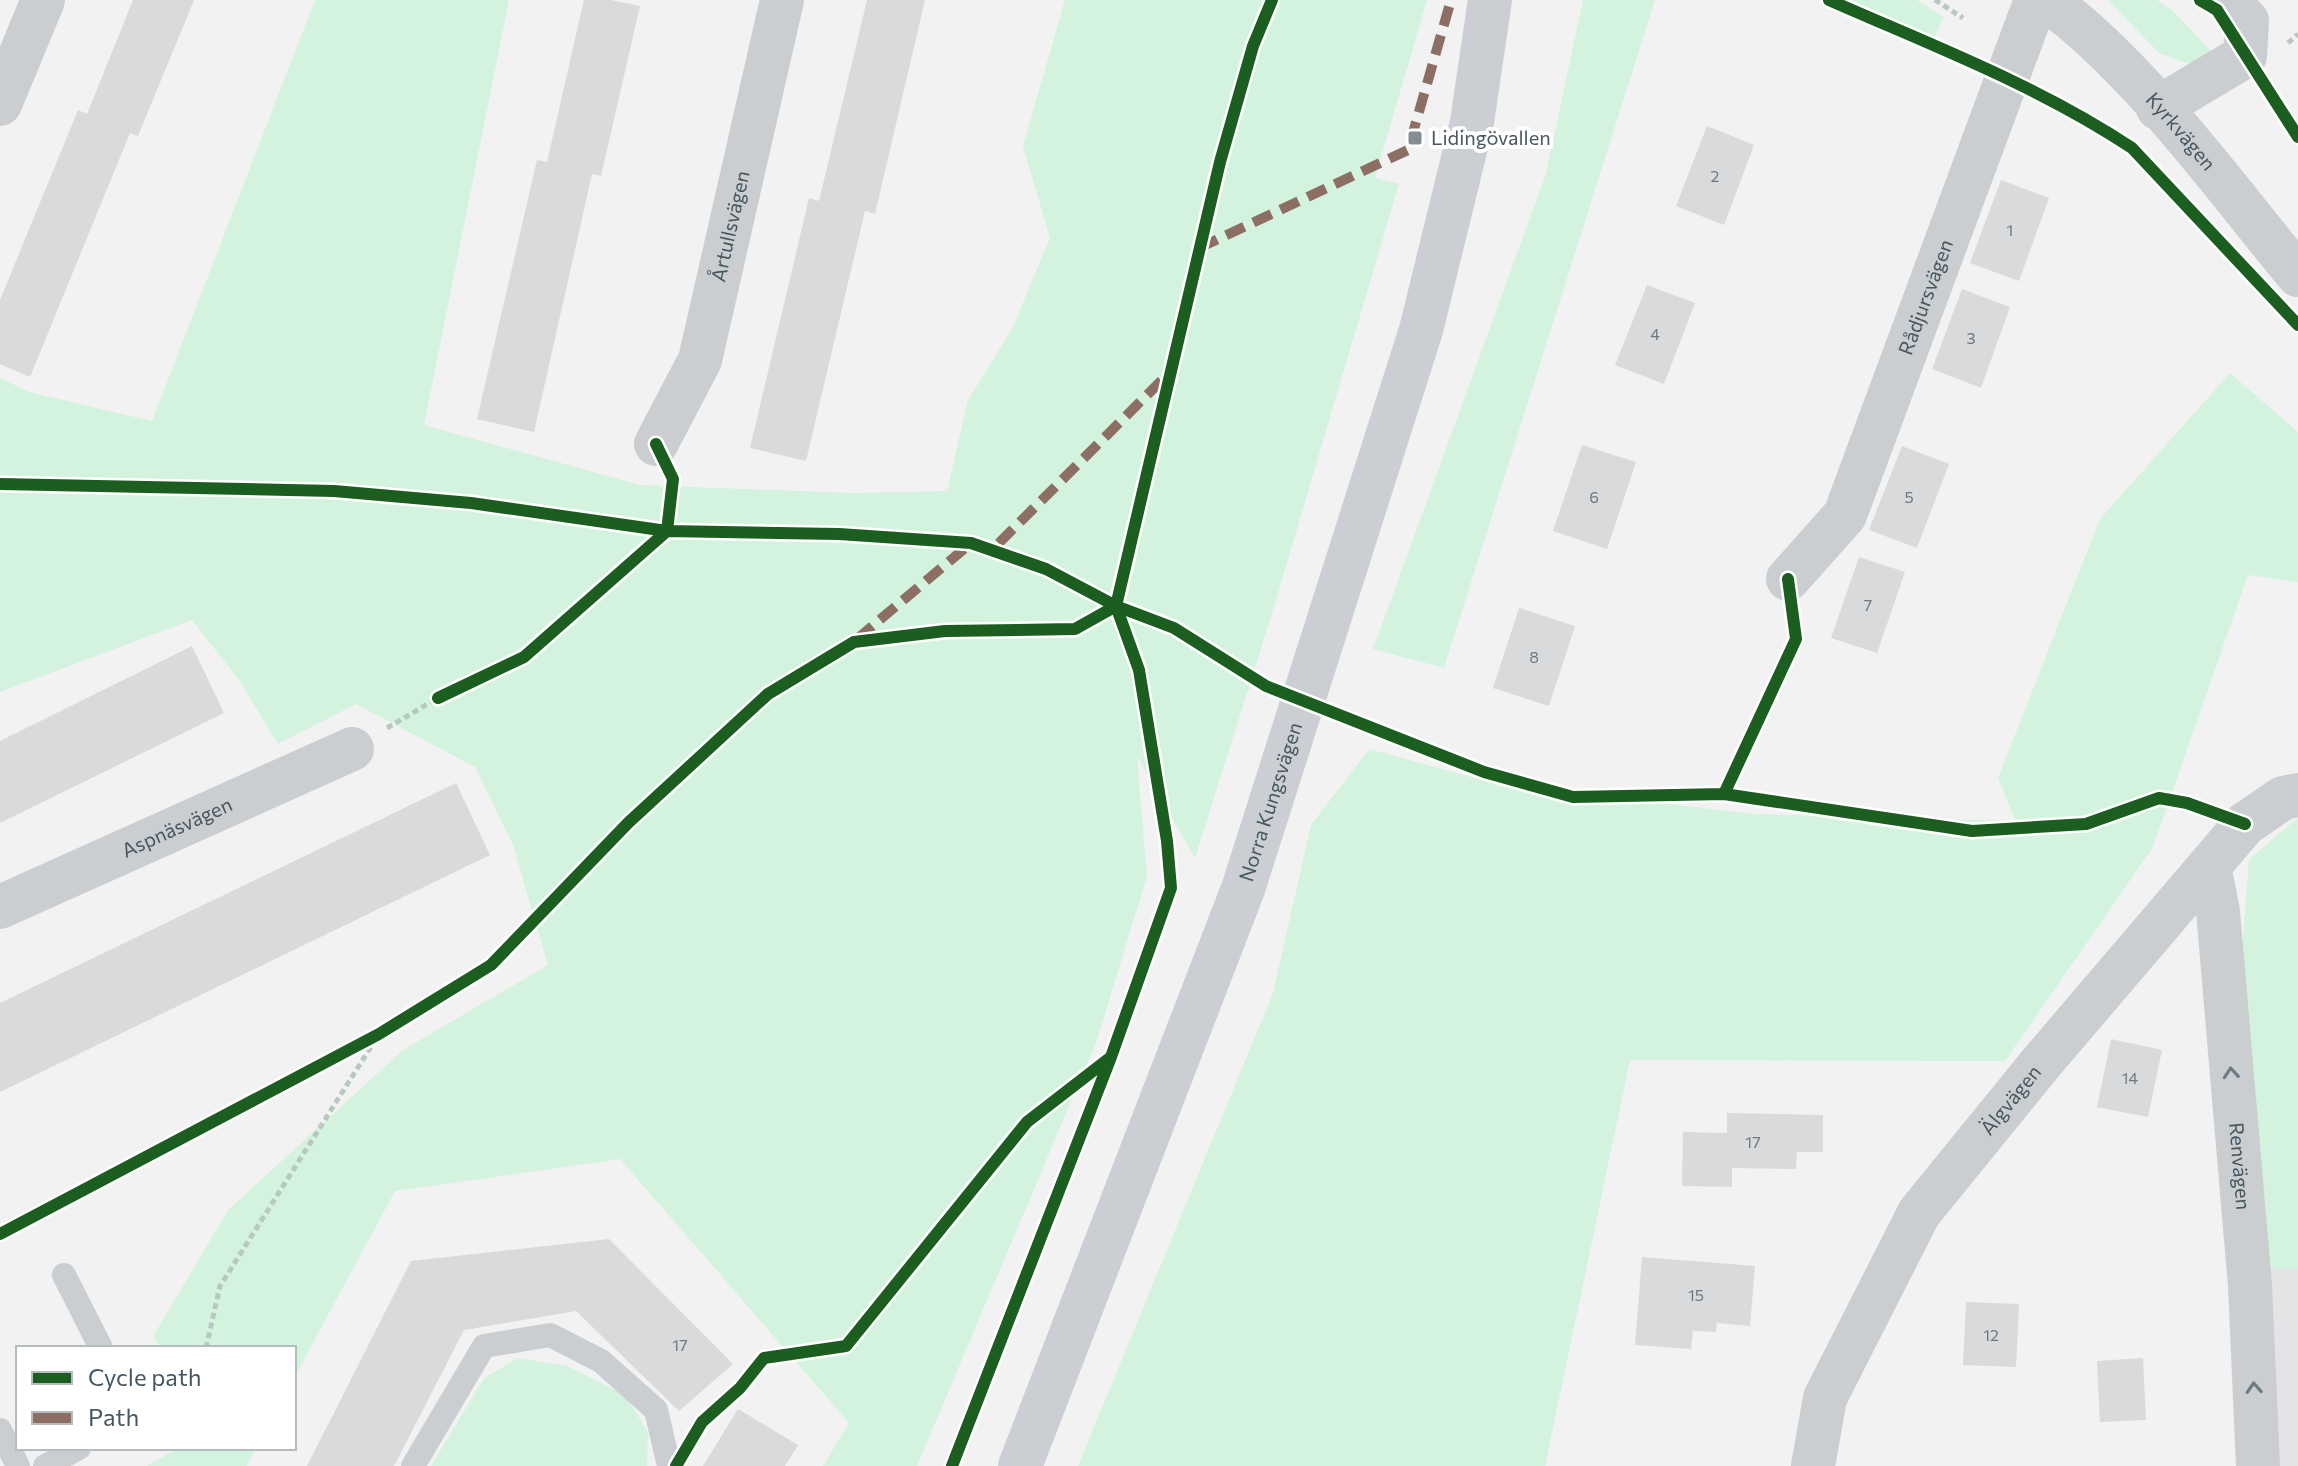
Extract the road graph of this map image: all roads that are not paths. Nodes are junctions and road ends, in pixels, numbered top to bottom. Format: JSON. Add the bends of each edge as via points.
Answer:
{"nodes":[{"id":1,"x":43,"y":0,"type":"edge"},
{"id":2,"x":782,"y":0,"type":"edge"},
{"id":3,"x":1490,"y":0,"type":"edge"},
{"id":4,"x":1515,"y":0,"type":"edge"},
{"id":5,"x":2036,"y":0,"type":"edge"},
{"id":6,"x":2047,"y":0,"type":"edge"},
{"id":7,"x":2227,"y":0,"type":"edge"},
{"id":8,"x":0,"y":104,"type":"edge"},
{"id":9,"x":2158,"y":108,"type":"junction"},
{"id":10,"x":1472,"y":122,"type":"junction"},
{"id":11,"x":2298,"y":275,"type":"edge"},
{"id":12,"x":656,"y":444,"type":"dead end"},
{"id":13,"x":1788,"y":579,"type":"dead end"},
{"id":14,"x":352,"y":749,"type":"road end"},
{"id":15,"x":2298,"y":795,"type":"edge"},
{"id":16,"x":2209,"y":866,"type":"junction"},
{"id":17,"x":0,"y":907,"type":"edge"},
{"id":18,"x":64,"y":1275,"type":"dead end"},
{"id":19,"x":100,"y":1346,"type":"edge"},
{"id":20,"x":0,"y":1430,"type":"edge"},
{"id":21,"x":75,"y":1450,"type":"edge"},
{"id":22,"x":18,"y":1466,"type":"edge"},
{"id":23,"x":45,"y":1466,"type":"edge"},
{"id":24,"x":413,"y":1466,"type":"edge"},
{"id":25,"x":669,"y":1466,"type":"edge"},
{"id":26,"x":1020,"y":1466,"type":"edge"},
{"id":27,"x":1813,"y":1466,"type":"edge"},
{"id":28,"x":2258,"y":1466,"type":"edge"}],
"edges":[{"from":1,"to":8,"type":"street"},
{"from":2,"to":12,"type":"street","name":"Årtullsvägen","via":[[700,360]]},
{"from":3,"to":10,"type":"main road","name":"Norra Kungsvägen"},
{"from":4,"to":10,"type":"main road","name":"Norra Kungsvägen"},
{"from":5,"to":13,"type":"street","name":"Rådjursvägen","via":[[1845,515]]},
{"from":6,"to":9,"type":"street","name":"Kyrkvägen"},
{"from":7,"to":9,"type":"street","via":[[2247,21],[2245,56]]},
{"from":9,"to":11,"type":"street","name":"Kyrkvägen"},
{"from":10,"to":26,"type":"main road","name":"Norra Kungsvägen","via":[[1421,330],[1243,889]]},
{"from":14,"to":17,"type":"street","name":"Aspnäsvägen"},
{"from":15,"to":16,"type":"street","name":"Älgvägen","via":[[2283,798],[2245,824]]},
{"from":16,"to":27,"type":"street","name":"Älgvägen","via":[[1919,1213],[1825,1398]]},
{"from":28,"to":16,"type":"street","name":"Renvägen","one_way":true,"via":[[2248,1270],[2218,911]]},
{"from":18,"to":19,"type":"lane"},
{"from":20,"to":22,"type":"lane"},
{"from":21,"to":23,"type":"lane"},
{"from":24,"to":25,"type":"lane","via":[[484,1346],[550,1335],[601,1361],[656,1410]]}]}
